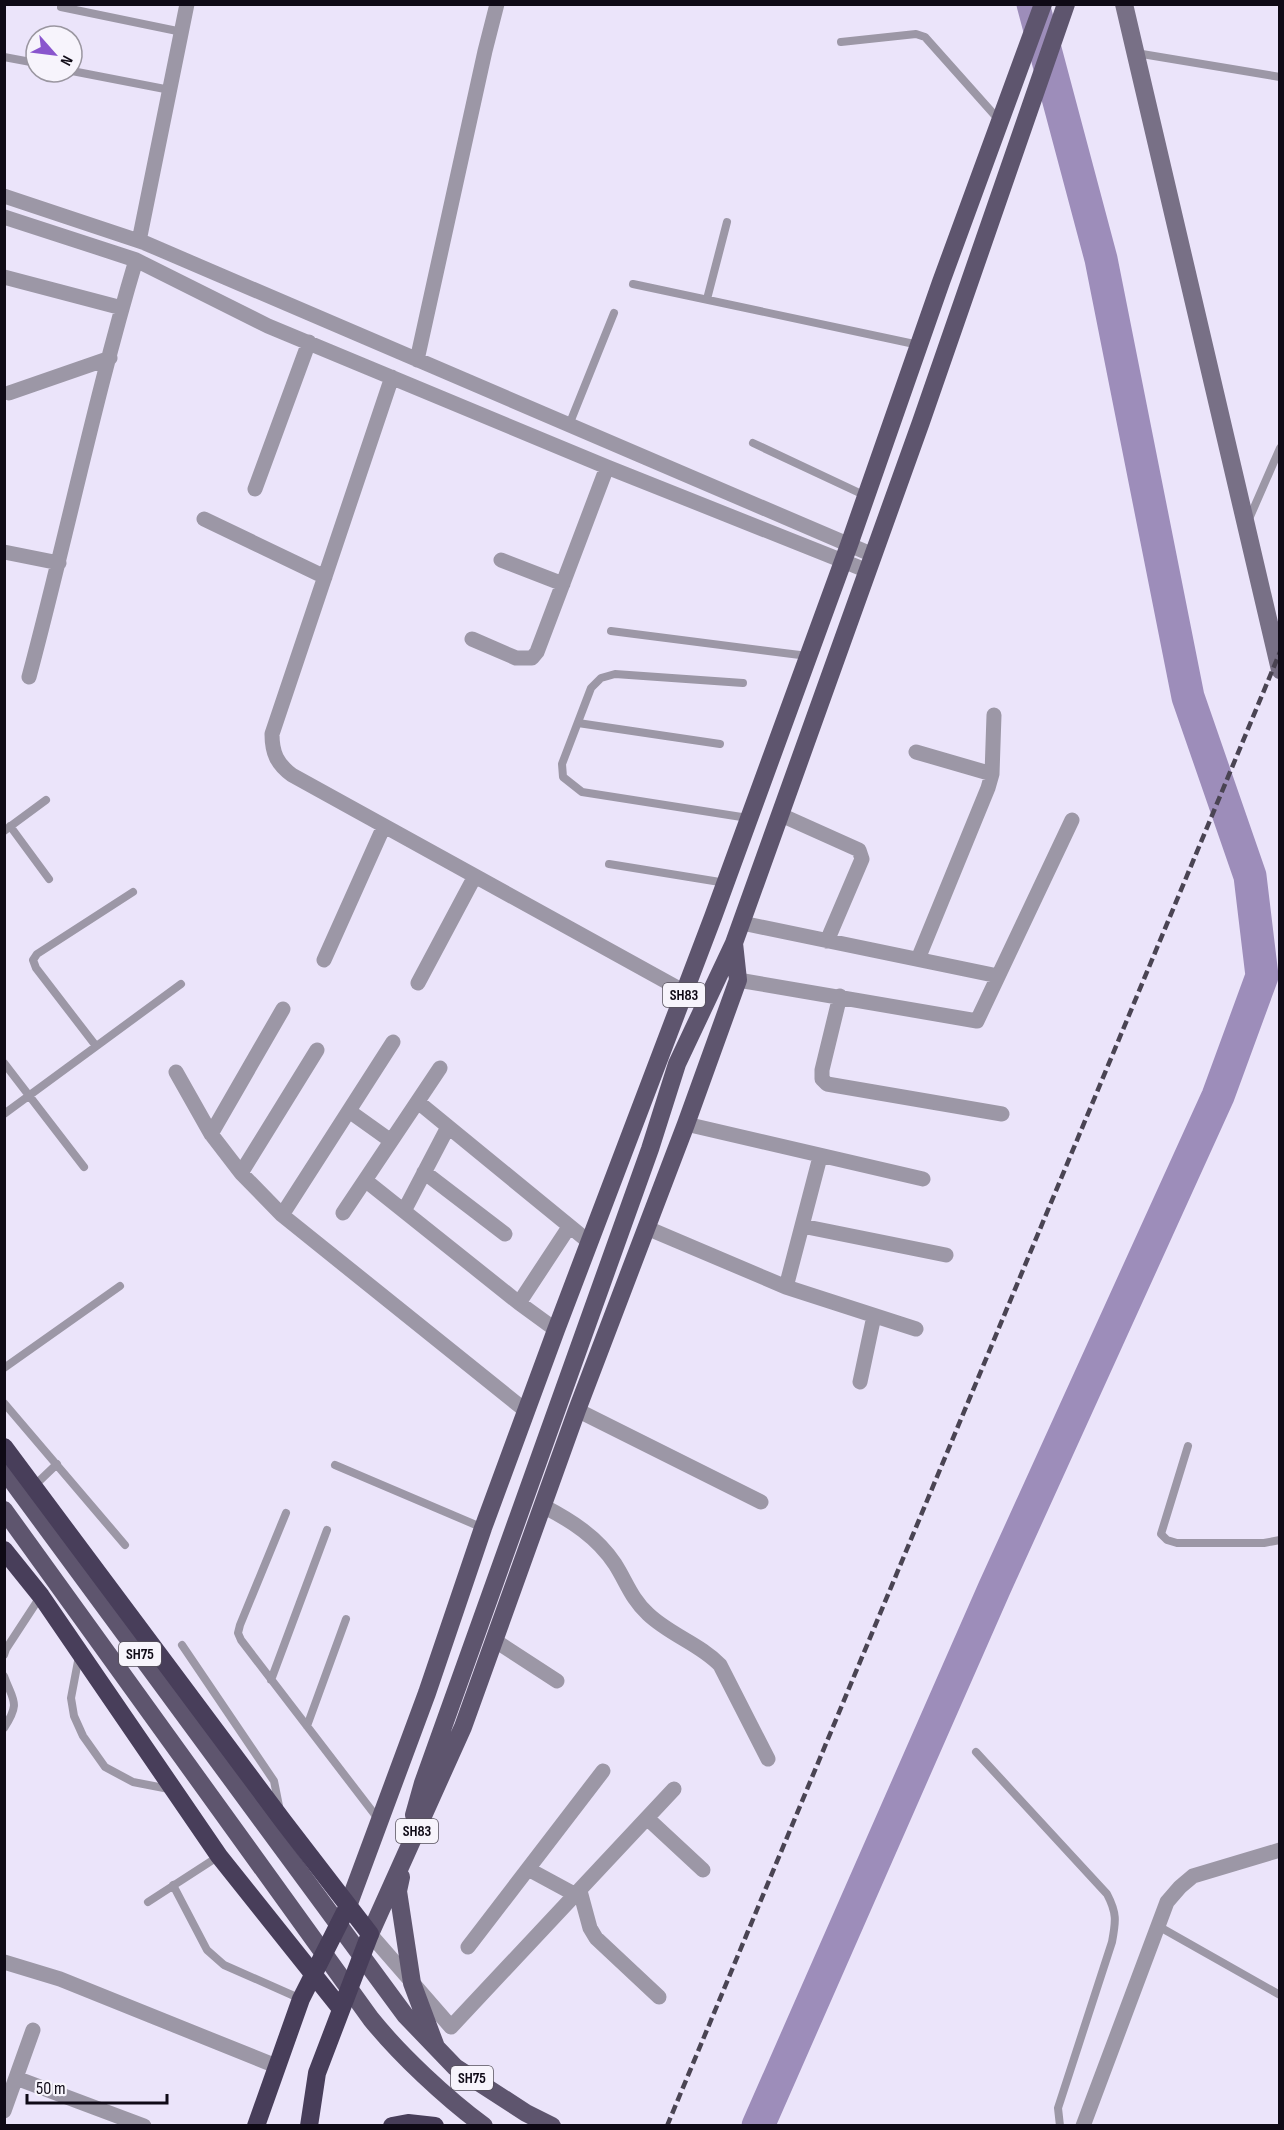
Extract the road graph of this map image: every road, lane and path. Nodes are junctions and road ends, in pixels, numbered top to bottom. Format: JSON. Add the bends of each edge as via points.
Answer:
{"nodes":[{"id":1,"x":187,"y":4,"type":"edge"},
{"id":2,"x":497,"y":4,"type":"edge"},
{"id":3,"x":1066,"y":4,"type":"edge"},
{"id":4,"x":1124,"y":4,"type":"edge"},
{"id":5,"x":1043,"y":5,"type":"edge"},
{"id":6,"x":61,"y":7,"type":"dead end"},
{"id":7,"x":182,"y":32,"type":"junction"},
{"id":8,"x":841,"y":42,"type":"dead end"},
{"id":9,"x":1135,"y":52,"type":"junction"},
{"id":10,"x":4,"y":57,"type":"edge"},
{"id":11,"x":24,"y":61,"type":"edge"},
{"id":12,"x":84,"y":72,"type":"edge"},
{"id":13,"x":1280,"y":77,"type":"edge"},
{"id":14,"x":170,"y":90,"type":"junction"},
{"id":15,"x":1000,"y":121,"type":"junction"},
{"id":16,"x":4,"y":196,"type":"edge"},
{"id":17,"x":4,"y":217,"type":"edge"},
{"id":18,"x":727,"y":222,"type":"dead end"},
{"id":19,"x":139,"y":241,"type":"junction"},
{"id":20,"x":136,"y":260,"type":"junction"},
{"id":21,"x":4,"y":277,"type":"edge"},
{"id":22,"x":633,"y":284,"type":"dead end"},
{"id":23,"x":707,"y":299,"type":"junction"},
{"id":24,"x":122,"y":308,"type":"junction"},
{"id":25,"x":614,"y":314,"type":"dead end"},
{"id":26,"x":309,"y":342,"type":"junction"},
{"id":27,"x":919,"y":345,"type":"junction"},
{"id":28,"x":110,"y":358,"type":"junction"},
{"id":29,"x":417,"y":360,"type":"junction"},
{"id":30,"x":392,"y":377,"type":"junction"},
{"id":31,"x":9,"y":393,"type":"dead end"},
{"id":32,"x":570,"y":425,"type":"junction"},
{"id":33,"x":753,"y":443,"type":"dead end"},
{"id":34,"x":1280,"y":448,"type":"edge"},
{"id":35,"x":607,"y":467,"type":"junction"},
{"id":36,"x":255,"y":489,"type":"dead end"},
{"id":37,"x":866,"y":496,"type":"junction"},
{"id":38,"x":204,"y":519,"type":"dead end"},
{"id":39,"x":1246,"y":526,"type":"junction"},
{"id":40,"x":4,"y":552,"type":"edge"},
{"id":41,"x":846,"y":553,"type":"junction"},
{"id":42,"x":501,"y":560,"type":"dead end"},
{"id":43,"x":59,"y":563,"type":"junction"},
{"id":44,"x":870,"y":563,"type":"junction"},
{"id":45,"x":325,"y":577,"type":"junction"},
{"id":46,"x":562,"y":584,"type":"junction"},
{"id":47,"x":611,"y":631,"type":"dead end"},
{"id":48,"x":472,"y":639,"type":"dead end"},
{"id":49,"x":808,"y":656,"type":"junction"},
{"id":50,"x":1280,"y":670,"type":"edge"},
{"id":51,"x":29,"y":677,"type":"dead end"},
{"id":52,"x":744,"y":683,"type":"dead end"},
{"id":53,"x":994,"y":716,"type":"dead end"},
{"id":54,"x":578,"y":723,"type":"junction"},
{"id":55,"x":720,"y":744,"type":"dead end"},
{"id":56,"x":916,"y":752,"type":"dead end"},
{"id":57,"x":992,"y":774,"type":"junction"},
{"id":58,"x":46,"y":800,"type":"dead end"},
{"id":59,"x":781,"y":815,"type":"junction"},
{"id":60,"x":749,"y":818,"type":"junction"},
{"id":61,"x":1072,"y":820,"type":"dead end"},
{"id":62,"x":384,"y":826,"type":"junction"},
{"id":63,"x":7,"y":828,"type":"edge"},
{"id":64,"x":609,"y":864,"type":"dead end"},
{"id":65,"x":475,"y":876,"type":"junction"},
{"id":66,"x":49,"y":879,"type":"dead end"},
{"id":67,"x":726,"y":883,"type":"junction"},
{"id":68,"x":134,"y":892,"type":"dead end"},
{"id":69,"x":742,"y":923,"type":"junction"},
{"id":70,"x":827,"y":941,"type":"junction"},
{"id":71,"x":734,"y":943,"type":"junction"},
{"id":72,"x":918,"y":959,"type":"junction"},
{"id":73,"x":324,"y":960,"type":"dead end"},
{"id":74,"x":998,"y":976,"type":"junction"},
{"id":75,"x":738,"y":980,"type":"junction"},
{"id":76,"x":417,"y":983,"type":"dead end"},
{"id":77,"x":181,"y":984,"type":"dead end"},
{"id":78,"x":685,"y":992,"type":"junction"},
{"id":79,"x":840,"y":996,"type":"junction"},
{"id":80,"x":283,"y":1009,"type":"dead end"},
{"id":81,"x":393,"y":1042,"type":"dead end"},
{"id":82,"x":96,"y":1046,"type":"junction"},
{"id":83,"x":317,"y":1050,"type":"dead end"},
{"id":84,"x":4,"y":1063,"type":"edge"},
{"id":85,"x":440,"y":1068,"type":"dead end"},
{"id":86,"x":176,"y":1072,"type":"dead end"},
{"id":87,"x":29,"y":1095,"type":"junction"},
{"id":88,"x":418,"y":1102,"type":"junction"},
{"id":89,"x":349,"y":1111,"type":"junction"},
{"id":90,"x":4,"y":1114,"type":"edge"},
{"id":91,"x":1002,"y":1114,"type":"dead end"},
{"id":92,"x":686,"y":1124,"type":"junction"},
{"id":93,"x":448,"y":1127,"type":"junction"},
{"id":94,"x":211,"y":1134,"type":"junction"},
{"id":95,"x":392,"y":1141,"type":"junction"},
{"id":96,"x":820,"y":1157,"type":"junction"},
{"id":97,"x":84,"y":1167,"type":"dead end"},
{"id":98,"x":424,"y":1172,"type":"junction"},
{"id":99,"x":241,"y":1173,"type":"junction"},
{"id":100,"x":923,"y":1179,"type":"dead end"},
{"id":101,"x":365,"y":1180,"type":"junction"},
{"id":102,"x":404,"y":1211,"type":"junction"},
{"id":103,"x":343,"y":1213,"type":"dead end"},
{"id":104,"x":282,"y":1215,"type":"junction"},
{"id":105,"x":802,"y":1226,"type":"junction"},
{"id":106,"x":569,"y":1227,"type":"junction"},
{"id":107,"x":647,"y":1228,"type":"junction"},
{"id":108,"x":505,"y":1234,"type":"dead end"},
{"id":109,"x":589,"y":1242,"type":"junction"},
{"id":110,"x":946,"y":1255,"type":"dead end"},
{"id":111,"x":120,"y":1286,"type":"dead end"},
{"id":112,"x":786,"y":1287,"type":"junction"},
{"id":113,"x":519,"y":1303,"type":"junction"},
{"id":114,"x":874,"y":1316,"type":"junction"},
{"id":115,"x":915,"y":1329,"type":"dead end"},
{"id":116,"x":556,"y":1330,"type":"junction"},
{"id":117,"x":4,"y":1368,"type":"edge"},
{"id":118,"x":860,"y":1382,"type":"dead end"},
{"id":119,"x":4,"y":1403,"type":"edge"},
{"id":120,"x":577,"y":1410,"type":"junction"},
{"id":121,"x":526,"y":1411,"type":"junction"},
{"id":122,"x":1188,"y":1446,"type":"dead end"},
{"id":123,"x":4,"y":1447,"type":"edge"},
{"id":124,"x":57,"y":1464,"type":"junction"},
{"id":125,"x":335,"y":1465,"type":"dead end"},
{"id":126,"x":4,"y":1470,"type":"edge"},
{"id":127,"x":34,"y":1487,"type":"junction"},
{"id":128,"x":761,"y":1502,"type":"dead end"},
{"id":129,"x":543,"y":1506,"type":"junction"},
{"id":130,"x":4,"y":1510,"type":"edge"},
{"id":131,"x":286,"y":1513,"type":"dead end"},
{"id":132,"x":483,"y":1528,"type":"junction"},
{"id":133,"x":327,"y":1530,"type":"dead end"},
{"id":134,"x":1280,"y":1540,"type":"edge"},
{"id":135,"x":126,"y":1545,"type":"dead end"},
{"id":136,"x":4,"y":1550,"type":"edge"},
{"id":137,"x":41,"y":1596,"type":"junction"},
{"id":138,"x":346,"y":1619,"type":"dead end"},
{"id":139,"x":494,"y":1640,"type":"junction"},
{"id":140,"x":182,"y":1645,"type":"dead end"},
{"id":141,"x":80,"y":1652,"type":"junction"},
{"id":142,"x":4,"y":1655,"type":"edge"},
{"id":143,"x":4,"y":1676,"type":"edge"},
{"id":144,"x":272,"y":1680,"type":"junction"},
{"id":145,"x":557,"y":1681,"type":"dead end"},
{"id":146,"x":307,"y":1726,"type":"junction"},
{"id":147,"x":4,"y":1728,"type":"edge"},
{"id":148,"x":976,"y":1752,"type":"dead end"},
{"id":149,"x":768,"y":1759,"type":"dead end"},
{"id":150,"x":603,"y":1771,"type":"dead end"},
{"id":151,"x":674,"y":1789,"type":"dead end"},
{"id":152,"x":174,"y":1790,"type":"junction"},
{"id":153,"x":647,"y":1818,"type":"junction"},
{"id":154,"x":379,"y":1820,"type":"junction"},
{"id":155,"x":283,"y":1821,"type":"junction"},
{"id":156,"x":1280,"y":1850,"type":"edge"},
{"id":157,"x":219,"y":1856,"type":"junction"},
{"id":158,"x":528,"y":1869,"type":"junction"},
{"id":159,"x":703,"y":1870,"type":"dead end"},
{"id":160,"x":173,"y":1886,"type":"junction"},
{"id":161,"x":578,"y":1893,"type":"junction"},
{"id":162,"x":148,"y":1902,"type":"dead end"},
{"id":163,"x":348,"y":1906,"type":"junction"},
{"id":164,"x":1158,"y":1926,"type":"junction"},
{"id":165,"x":370,"y":1934,"type":"junction"},
{"id":166,"x":468,"y":1947,"type":"dead end"},
{"id":167,"x":4,"y":1962,"type":"edge"},
{"id":168,"x":313,"y":1974,"type":"junction"},
{"id":169,"x":1280,"y":1995,"type":"edge"},
{"id":170,"x":659,"y":1997,"type":"dead end"},
{"id":171,"x":301,"y":1999,"type":"junction"},
{"id":172,"x":341,"y":2009,"type":"junction"},
{"id":173,"x":33,"y":2030,"type":"dead end"},
{"id":174,"x":436,"y":2047,"type":"junction"},
{"id":175,"x":276,"y":2066,"type":"junction"},
{"id":176,"x":16,"y":2078,"type":"junction"},
{"id":177,"x":4,"y":2111,"type":"edge"},
{"id":178,"x":144,"y":2126,"type":"edge"},
{"id":179,"x":256,"y":2126,"type":"edge"},
{"id":180,"x":309,"y":2126,"type":"edge"},
{"id":181,"x":392,"y":2126,"type":"edge"},
{"id":182,"x":435,"y":2126,"type":"edge"},
{"id":183,"x":484,"y":2126,"type":"edge"},
{"id":184,"x":552,"y":2126,"type":"edge"},
{"id":185,"x":1060,"y":2126,"type":"edge"},
{"id":186,"x":1083,"y":2126,"type":"edge"}],
"edges":[{"from":1,"to":7,"type":"street"},
{"from":2,"to":29,"type":"street"},
{"from":3,"to":44,"type":"main road","number":"SH83"},
{"from":4,"to":9,"type":"street"},
{"from":5,"to":15,"type":"main road","number":"SH83"},
{"from":6,"to":7,"type":"lane"},
{"from":7,"to":14,"type":"street"},
{"from":8,"to":15,"type":"lane","via":[[916,34],[925,37]]},
{"from":9,"to":13,"type":"lane"},
{"from":9,"to":39,"type":"street"},
{"from":10,"to":11,"type":"lane"},
{"from":12,"to":14,"type":"lane"},
{"from":14,"to":19,"type":"street"},
{"from":15,"to":27,"type":"main road","number":"SH83"},
{"from":16,"to":19,"type":"street"},
{"from":17,"to":20,"type":"street"},
{"from":18,"to":23,"type":"lane"},
{"from":19,"to":29,"type":"street"},
{"from":20,"to":24,"type":"street"},
{"from":20,"to":26,"type":"street"},
{"from":21,"to":24,"type":"street"},
{"from":22,"to":23,"type":"lane"},
{"from":23,"to":27,"type":"lane"},
{"from":24,"to":28,"type":"street"},
{"from":25,"to":32,"type":"lane"},
{"from":26,"to":30,"type":"street"},
{"from":26,"to":36,"type":"street"},
{"from":27,"to":37,"type":"main road","number":"SH83"},
{"from":28,"to":31,"type":"street"},
{"from":28,"to":43,"type":"street"},
{"from":29,"to":32,"type":"street"},
{"from":30,"to":35,"type":"street"},
{"from":30,"to":45,"type":"street"},
{"from":32,"to":41,"type":"street"},
{"from":33,"to":37,"type":"lane"},
{"from":34,"to":39,"type":"lane"},
{"from":35,"to":41,"type":"street"},
{"from":35,"to":46,"type":"street"},
{"from":37,"to":41,"type":"main road","number":"SH83"},
{"from":38,"to":45,"type":"street"},
{"from":39,"to":50,"type":"street"},
{"from":40,"to":43,"type":"street"},
{"from":41,"to":44,"type":"street"},
{"from":41,"to":49,"type":"main road","number":"SH83"},
{"from":42,"to":46,"type":"street"},
{"from":43,"to":51,"type":"street"},
{"from":44,"to":59,"type":"main road","number":"SH83"},
{"from":45,"to":62,"type":"street","via":[[272,734],[274,755],[292,776]]},
{"from":46,"to":48,"type":"street","via":[[532,658],[516,658]]},
{"from":47,"to":49,"type":"lane"},
{"from":49,"to":60,"type":"main road","number":"SH83"},
{"from":52,"to":54,"type":"lane","via":[[615,674],[601,678],[591,688]]},
{"from":53,"to":57,"type":"street"},
{"from":54,"to":55,"type":"lane"},
{"from":54,"to":60,"type":"lane","via":[[562,764],[563,777],[582,792]]},
{"from":56,"to":57,"type":"street"},
{"from":57,"to":72,"type":"street"},
{"from":58,"to":63,"type":"lane"},
{"from":59,"to":69,"type":"main road","number":"SH83"},
{"from":59,"to":70,"type":"street","via":[[859,850],[862,859]]},
{"from":60,"to":67,"type":"main road","number":"SH83"},
{"from":61,"to":74,"type":"street"},
{"from":62,"to":65,"type":"street"},
{"from":62,"to":73,"type":"street"},
{"from":63,"to":66,"type":"lane"},
{"from":64,"to":67,"type":"lane"},
{"from":65,"to":76,"type":"street"},
{"from":65,"to":78,"type":"street"},
{"from":67,"to":78,"type":"main road","number":"SH83"},
{"from":68,"to":82,"type":"lane","via":[[33,960]]},
{"from":69,"to":70,"type":"street"},
{"from":69,"to":71,"type":"main road","number":"SH83"},
{"from":70,"to":72,"type":"street"},
{"from":71,"to":75,"type":"main road","number":"SH83"},
{"from":71,"to":174,"type":"main road","via":[[678,1064],[408,1835],[398,1891],[412,1983]]},
{"from":72,"to":74,"type":"street"},
{"from":74,"to":79,"type":"street","via":[[977,1021]]},
{"from":75,"to":79,"type":"street"},
{"from":75,"to":92,"type":"main road","number":"SH83"},
{"from":77,"to":82,"type":"lane"},
{"from":78,"to":109,"type":"main road","number":"SH83"},
{"from":79,"to":91,"type":"street","via":[[822,1070],[822,1079],[827,1084]]},
{"from":80,"to":94,"type":"street"},
{"from":81,"to":89,"type":"street"},
{"from":82,"to":87,"type":"lane"},
{"from":83,"to":99,"type":"street"},
{"from":84,"to":87,"type":"lane"},
{"from":85,"to":88,"type":"street"},
{"from":86,"to":94,"type":"street"},
{"from":87,"to":90,"type":"lane"},
{"from":87,"to":97,"type":"lane"},
{"from":88,"to":93,"type":"street"},
{"from":88,"to":95,"type":"street"},
{"from":89,"to":95,"type":"street"},
{"from":89,"to":104,"type":"street"},
{"from":92,"to":96,"type":"street"},
{"from":92,"to":107,"type":"main road","number":"SH83"},
{"from":93,"to":98,"type":"street"},
{"from":93,"to":106,"type":"street"},
{"from":94,"to":99,"type":"street"},
{"from":95,"to":101,"type":"street"},
{"from":96,"to":100,"type":"street"},
{"from":96,"to":105,"type":"street"},
{"from":98,"to":102,"type":"street"},
{"from":98,"to":108,"type":"street"},
{"from":99,"to":104,"type":"street"},
{"from":101,"to":102,"type":"street"},
{"from":101,"to":103,"type":"street"},
{"from":102,"to":113,"type":"street"},
{"from":104,"to":121,"type":"street"},
{"from":105,"to":110,"type":"street"},
{"from":105,"to":112,"type":"street"},
{"from":106,"to":109,"type":"street"},
{"from":106,"to":113,"type":"street"},
{"from":107,"to":112,"type":"street"},
{"from":107,"to":120,"type":"main road","number":"SH83"},
{"from":109,"to":116,"type":"main road","number":"SH83"},
{"from":111,"to":117,"type":"lane"},
{"from":112,"to":114,"type":"street"},
{"from":113,"to":116,"type":"street"},
{"from":114,"to":115,"type":"street"},
{"from":114,"to":118,"type":"street"},
{"from":116,"to":121,"type":"main road","number":"SH83"},
{"from":119,"to":124,"type":"lane"},
{"from":120,"to":128,"type":"street"},
{"from":120,"to":129,"type":"main road","number":"SH83"},
{"from":121,"to":132,"type":"main road","number":"SH83"},
{"from":122,"to":134,"type":"lane","via":[[1161,1534],[1177,1543]]},
{"from":123,"to":127,"type":"highway"},
{"from":124,"to":127,"type":"lane"},
{"from":124,"to":135,"type":"lane"},
{"from":125,"to":132,"type":"lane"},
{"from":126,"to":174,"type":"main road","number":"SH75","via":[[393,1999]]},
{"from":127,"to":155,"type":"highway"},
{"from":129,"to":139,"type":"main road","number":"SH83"},
{"from":129,"to":149,"type":"street","via":[[585,1531],[603,1548],[639,1606],[656,1622],[720,1665]]},
{"from":130,"to":183,"type":"main road","number":"SH75","via":[[387,2039]]},
{"from":131,"to":144,"type":"lane","via":[[238,1633]]},
{"from":132,"to":154,"type":"main road","number":"SH83"},
{"from":133,"to":144,"type":"lane"},
{"from":136,"to":137,"type":"highway"},
{"from":137,"to":141,"type":"highway"},
{"from":137,"to":142,"type":"lane"},
{"from":138,"to":146,"type":"lane"},
{"from":139,"to":145,"type":"street"},
{"from":139,"to":165,"type":"main road","number":"SH83","via":[[464,1727]]},
{"from":140,"to":155,"type":"lane","via":[[274,1781]]},
{"from":141,"to":152,"type":"highway"},
{"from":141,"to":152,"type":"lane","via":[[71,1698],[83,1736],[105,1767],[119,1776]]},
{"from":143,"to":147,"type":"lane","via":[[15,1698],[12,1717]]},
{"from":144,"to":146,"type":"lane"},
{"from":146,"to":154,"type":"lane"},
{"from":148,"to":185,"type":"lane","via":[[1107,1894],[1114,1908],[1112,1942],[1058,2108]]},
{"from":150,"to":158,"type":"street"},
{"from":151,"to":153,"type":"street"},
{"from":152,"to":157,"type":"highway"},
{"from":153,"to":159,"type":"street"},
{"from":153,"to":161,"type":"street"},
{"from":154,"to":163,"type":"main road","number":"SH83"},
{"from":155,"to":163,"type":"highway"},
{"from":156,"to":164,"type":"street","via":[[1193,1876],[1167,1902]]},
{"from":157,"to":160,"type":"lane"},
{"from":157,"to":168,"type":"highway"},
{"from":158,"to":161,"type":"street"},
{"from":158,"to":166,"type":"street"},
{"from":160,"to":162,"type":"lane"},
{"from":160,"to":171,"type":"lane","via":[[213,1958]]},
{"from":161,"to":165,"type":"street","via":[[451,2027]]},
{"from":161,"to":170,"type":"street","via":[[596,1938]]},
{"from":163,"to":165,"type":"highway"},
{"from":163,"to":168,"type":"highway"},
{"from":164,"to":169,"type":"lane"},
{"from":164,"to":186,"type":"street"},
{"from":165,"to":172,"type":"highway"},
{"from":167,"to":175,"type":"street","via":[[60,1979]]},
{"from":168,"to":171,"type":"highway"},
{"from":168,"to":172,"type":"highway"},
{"from":171,"to":175,"type":"highway"},
{"from":172,"to":180,"type":"highway","via":[[317,2073]]},
{"from":173,"to":176,"type":"street"},
{"from":174,"to":184,"type":"main road","number":"SH75","via":[[455,2067]]},
{"from":175,"to":179,"type":"highway"},
{"from":176,"to":177,"type":"street"},
{"from":176,"to":178,"type":"street"},
{"from":181,"to":182,"type":"highway"}]}
